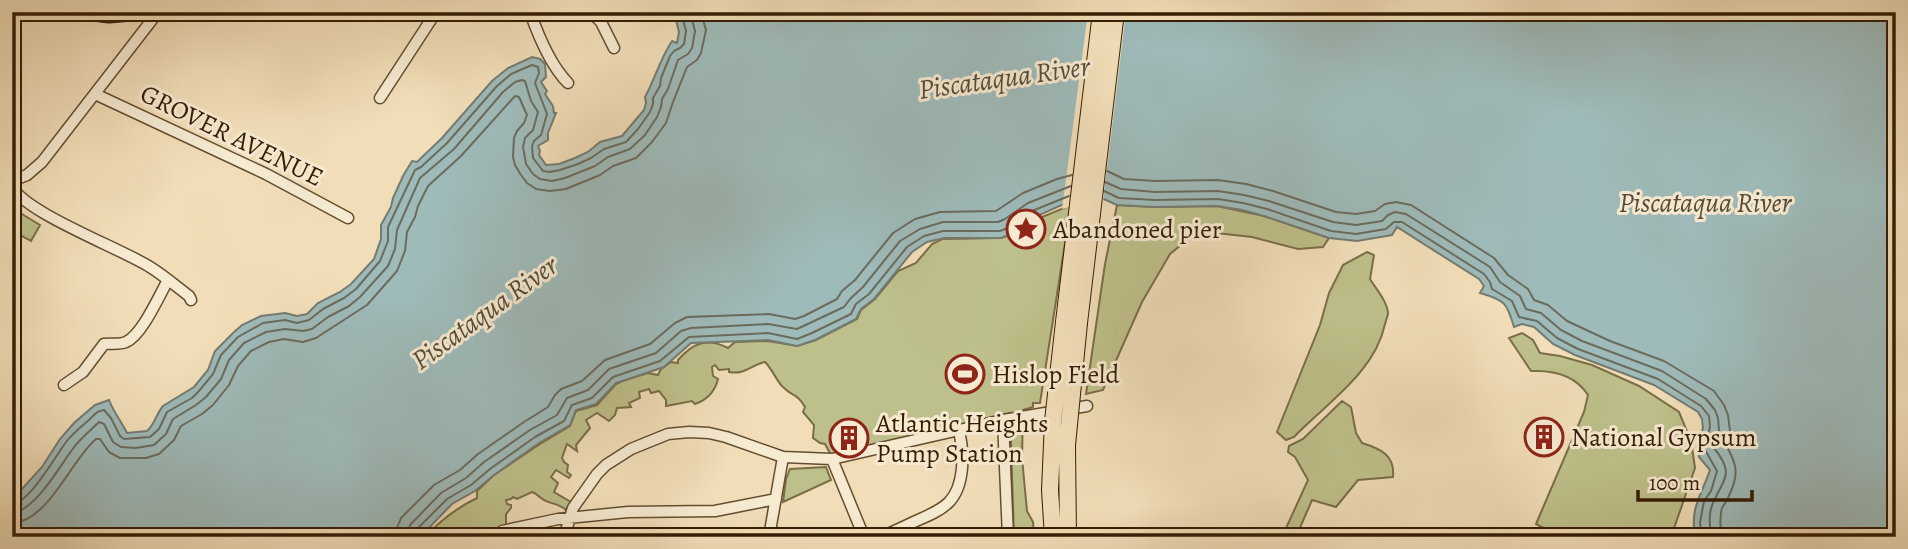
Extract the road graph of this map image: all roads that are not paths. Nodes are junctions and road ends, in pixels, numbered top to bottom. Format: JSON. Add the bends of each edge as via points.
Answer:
{"nodes":[{"id":1,"x":85,"y":12,"type":"edge"},
{"id":2,"x":143,"y":12,"type":"edge"},
{"id":3,"x":158,"y":12,"type":"edge"},
{"id":4,"x":436,"y":12,"type":"edge"},
{"id":5,"x":530,"y":12,"type":"edge"},
{"id":6,"x":591,"y":12,"type":"edge"},
{"id":7,"x":1101,"y":12,"type":"edge"},
{"id":8,"x":1116,"y":12,"type":"edge"},
{"id":9,"x":614,"y":48,"type":"dead end"},
{"id":10,"x":568,"y":83,"type":"dead end"},
{"id":11,"x":95,"y":94,"type":"junction"},
{"id":12,"x":380,"y":98,"type":"dead end"},
{"id":13,"x":12,"y":183,"type":"edge"},
{"id":14,"x":348,"y":218,"type":"dead end"},
{"id":15,"x":168,"y":280,"type":"junction"},
{"id":16,"x":191,"y":300,"type":"dead end"},
{"id":17,"x":64,"y":385,"type":"dead end"},
{"id":18,"x":1087,"y":405,"type":"dead end"},
{"id":19,"x":1003,"y":420,"type":"junction"},
{"id":20,"x":959,"y":430,"type":"junction"},
{"id":21,"x":783,"y":457,"type":"junction"},
{"id":22,"x":832,"y":459,"type":"junction"},
{"id":23,"x":776,"y":499,"type":"junction"},
{"id":24,"x":569,"y":517,"type":"junction"},
{"id":25,"x":502,"y":531,"type":"dead end"},
{"id":26,"x":564,"y":537,"type":"edge"},
{"id":27,"x":769,"y":537,"type":"edge"},
{"id":28,"x":864,"y":537,"type":"edge"},
{"id":29,"x":881,"y":537,"type":"edge"},
{"id":30,"x":1008,"y":537,"type":"edge"},
{"id":31,"x":1054,"y":537,"type":"edge"},
{"id":32,"x":1068,"y":537,"type":"edge"}],
"edges":[{"from":1,"to":2,"type":"main road"},
{"from":3,"to":11,"type":"street"},
{"from":4,"to":12,"type":"street"},
{"from":5,"to":10,"type":"street"},
{"from":6,"to":9,"type":"street"},
{"from":7,"to":31,"type":"highway","bridge":true,"via":[[1053,422],[1050,490]]},
{"from":8,"to":32,"type":"highway","bridge":true,"via":[[1067,445]]},
{"from":11,"to":13,"type":"street","via":[[36,167]]},
{"from":11,"to":14,"type":"street","name":"GROVER AVENUE"},
{"from":13,"to":15,"type":"street","via":[[18,195],[51,217]]},
{"from":15,"to":16,"type":"street"},
{"from":15,"to":17,"type":"street","via":[[129,340],[104,344],[83,372]]},
{"from":18,"to":19,"type":"street"},
{"from":19,"to":20,"type":"street"},
{"from":19,"to":30,"type":"street"},
{"from":20,"to":22,"type":"street"},
{"from":20,"to":29,"type":"street","via":[[962,473],[952,500],[944,509]]},
{"from":21,"to":22,"type":"street"},
{"from":21,"to":23,"type":"street"},
{"from":21,"to":24,"type":"street","via":[[718,434],[668,435],[631,449],[606,465]]},
{"from":22,"to":28,"type":"street"},
{"from":23,"to":24,"type":"street","via":[[715,511]]},
{"from":23,"to":27,"type":"street"},
{"from":24,"to":25,"type":"street"},
{"from":24,"to":26,"type":"street"}]}
